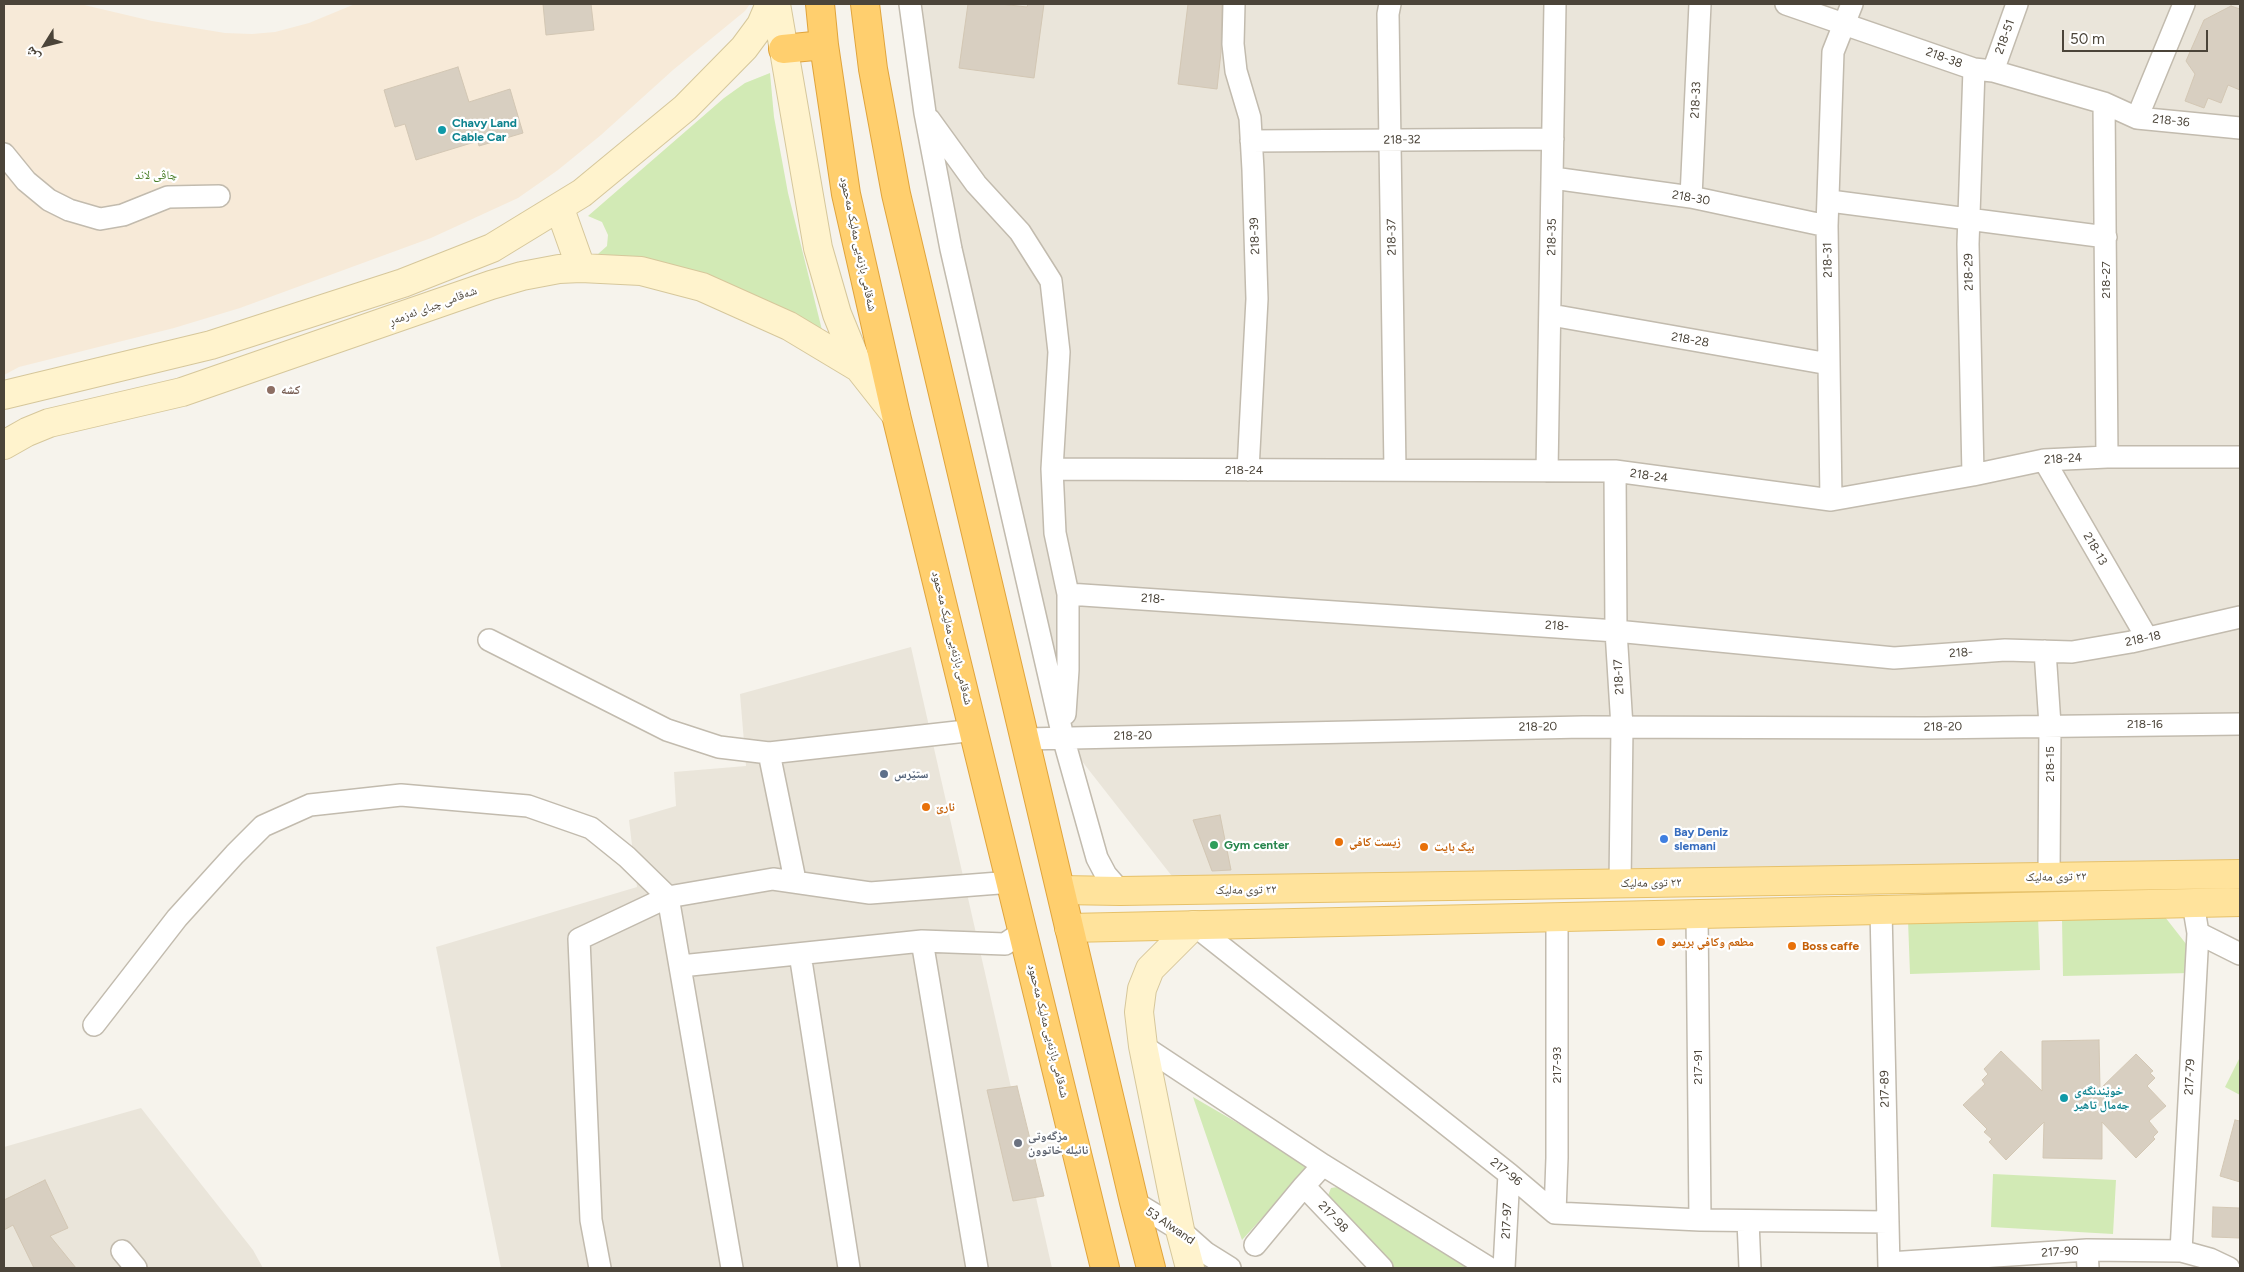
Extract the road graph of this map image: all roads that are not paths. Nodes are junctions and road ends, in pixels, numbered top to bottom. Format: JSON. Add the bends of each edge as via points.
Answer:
{"nodes":[{"id":1,"x":770,"y":4,"type":"edge"},
{"id":2,"x":776,"y":4,"type":"edge"},
{"id":3,"x":820,"y":4,"type":"edge"},
{"id":4,"x":865,"y":4,"type":"edge"},
{"id":5,"x":910,"y":4,"type":"edge"},
{"id":6,"x":1234,"y":4,"type":"edge"},
{"id":7,"x":1390,"y":4,"type":"edge"},
{"id":8,"x":1555,"y":4,"type":"edge"},
{"id":9,"x":1700,"y":4,"type":"edge"},
{"id":10,"x":1786,"y":4,"type":"edge"},
{"id":11,"x":2017,"y":4,"type":"edge"},
{"id":12,"x":2184,"y":4,"type":"edge"},
{"id":13,"x":1848,"y":13,"type":"edge"},
{"id":14,"x":824,"y":45,"type":"junction"},
{"id":15,"x":783,"y":49,"type":"junction"},
{"id":16,"x":1983,"y":70,"type":"junction"},
{"id":17,"x":2104,"y":103,"type":"junction"},
{"id":18,"x":925,"y":113,"type":"junction"},
{"id":19,"x":2137,"y":118,"type":"junction"},
{"id":20,"x":2240,"y":128,"type":"edge"},
{"id":21,"x":1553,"y":139,"type":"junction"},
{"id":22,"x":1390,"y":140,"type":"junction"},
{"id":23,"x":1251,"y":142,"type":"junction"},
{"id":24,"x":4,"y":154,"type":"edge"},
{"id":25,"x":1553,"y":178,"type":"junction"},
{"id":26,"x":219,"y":196,"type":"dead end"},
{"id":27,"x":1691,"y":197,"type":"junction"},
{"id":28,"x":1830,"y":202,"type":"junction"},
{"id":29,"x":560,"y":209,"type":"junction"},
{"id":30,"x":1969,"y":221,"type":"junction"},
{"id":31,"x":1828,"y":226,"type":"junction"},
{"id":32,"x":2106,"y":237,"type":"junction"},
{"id":33,"x":581,"y":268,"type":"junction"},
{"id":34,"x":1551,"y":315,"type":"junction"},
{"id":35,"x":1829,"y":364,"type":"junction"},
{"id":36,"x":859,"y":368,"type":"junction"},
{"id":37,"x":4,"y":395,"type":"edge"},
{"id":38,"x":896,"y":415,"type":"junction"},
{"id":39,"x":4,"y":445,"type":"edge"},
{"id":40,"x":2107,"y":457,"type":"junction"},
{"id":41,"x":2240,"y":457,"type":"edge"},
{"id":42,"x":2044,"y":460,"type":"junction"},
{"id":43,"x":1052,"y":469,"type":"junction"},
{"id":44,"x":1248,"y":470,"type":"junction"},
{"id":45,"x":1396,"y":470,"type":"junction"},
{"id":46,"x":1547,"y":471,"type":"junction"},
{"id":47,"x":1615,"y":471,"type":"junction"},
{"id":48,"x":1973,"y":475,"type":"junction"},
{"id":49,"x":1831,"y":500,"type":"junction"},
{"id":50,"x":1068,"y":594,"type":"junction"},
{"id":51,"x":2240,"y":617,"type":"edge"},
{"id":52,"x":1616,"y":631,"type":"junction"},
{"id":53,"x":2148,"y":638,"type":"junction"},
{"id":54,"x":489,"y":640,"type":"dead end"},
{"id":55,"x":2046,"y":651,"type":"junction"},
{"id":56,"x":2240,"y":724,"type":"edge"},
{"id":57,"x":2050,"y":725,"type":"junction"},
{"id":58,"x":1622,"y":727,"type":"junction"},
{"id":59,"x":975,"y":730,"type":"junction"},
{"id":60,"x":1063,"y":737,"type":"junction"},
{"id":61,"x":1025,"y":739,"type":"junction"},
{"id":62,"x":769,"y":753,"type":"junction"},
{"id":63,"x":2240,"y":874,"type":"edge"},
{"id":64,"x":2049,"y":877,"type":"junction"},
{"id":65,"x":795,"y":880,"type":"junction"},
{"id":66,"x":1012,"y":882,"type":"junction"},
{"id":67,"x":1620,"y":884,"type":"junction"},
{"id":68,"x":1061,"y":890,"type":"junction"},
{"id":69,"x":1120,"y":892,"type":"junction"},
{"id":70,"x":668,"y":897,"type":"junction"},
{"id":71,"x":2240,"y":902,"type":"edge"},
{"id":72,"x":2193,"y":903,"type":"junction"},
{"id":73,"x":1881,"y":910,"type":"junction"},
{"id":74,"x":1697,"y":914,"type":"junction"},
{"id":75,"x":1557,"y":917,"type":"junction"},
{"id":76,"x":1194,"y":925,"type":"junction"},
{"id":77,"x":1069,"y":928,"type":"junction"},
{"id":78,"x":1024,"y":931,"type":"junction"},
{"id":79,"x":2198,"y":933,"type":"junction"},
{"id":80,"x":922,"y":941,"type":"junction"},
{"id":81,"x":800,"y":954,"type":"junction"},
{"id":82,"x":2240,"y":954,"type":"edge"},
{"id":83,"x":681,"y":966,"type":"junction"},
{"id":84,"x":94,"y":1024,"type":"dead end"},
{"id":85,"x":1143,"y":1046,"type":"junction"},
{"id":86,"x":1323,"y":1165,"type":"junction"},
{"id":87,"x":1509,"y":1174,"type":"junction"},
{"id":88,"x":1304,"y":1186,"type":"junction"},
{"id":89,"x":1134,"y":1202,"type":"junction"},
{"id":90,"x":1555,"y":1213,"type":"junction"},
{"id":91,"x":1700,"y":1220,"type":"junction"},
{"id":92,"x":1748,"y":1221,"type":"junction"},
{"id":93,"x":1888,"y":1222,"type":"junction"},
{"id":94,"x":1180,"y":1230,"type":"junction"},
{"id":95,"x":1255,"y":1245,"type":"dead end"},
{"id":96,"x":122,"y":1251,"type":"dead end"},
{"id":97,"x":2182,"y":1251,"type":"junction"},
{"id":98,"x":2088,"y":1259,"type":"edge"},
{"id":99,"x":1889,"y":1266,"type":"edge"},
{"id":100,"x":136,"y":1268,"type":"edge"},
{"id":101,"x":600,"y":1268,"type":"edge"},
{"id":102,"x":732,"y":1268,"type":"edge"},
{"id":103,"x":849,"y":1268,"type":"edge"},
{"id":104,"x":977,"y":1268,"type":"edge"},
{"id":105,"x":1105,"y":1268,"type":"edge"},
{"id":106,"x":1152,"y":1268,"type":"edge"},
{"id":107,"x":1190,"y":1268,"type":"edge"},
{"id":108,"x":1230,"y":1268,"type":"edge"},
{"id":109,"x":1382,"y":1268,"type":"edge"},
{"id":110,"x":1489,"y":1268,"type":"edge"},
{"id":111,"x":1504,"y":1268,"type":"edge"},
{"id":112,"x":1750,"y":1268,"type":"edge"},
{"id":113,"x":2229,"y":1268,"type":"edge"}],
"edges":[{"from":1,"to":29,"type":"main road","via":[[750,40],[698,96],[619,164]]},
{"from":2,"to":15,"type":"main road"},
{"from":3,"to":14,"type":"highway","name":"شەقامی بازنەیی مەلیک مەحمود"},
{"from":4,"to":61,"type":"highway","via":[[873,69],[896,194]]},
{"from":5,"to":18,"type":"street"},
{"from":6,"to":23,"type":"street","name":"218-39","via":[[1236,71],[1250,118]]},
{"from":7,"to":22,"type":"street","name":"218-37"},
{"from":8,"to":21,"type":"street","name":"218-35"},
{"from":9,"to":27,"type":"street","name":"218-33"},
{"from":10,"to":13,"type":"street","name":"218-38"},
{"from":11,"to":16,"type":"street","name":"218-51"},
{"from":12,"to":19,"type":"street"},
{"from":13,"to":16,"type":"street","name":"218-38"},
{"from":13,"to":28,"type":"street","name":"218-31","via":[[1833,52]]},
{"from":14,"to":15,"type":"highway"},
{"from":14,"to":38,"type":"highway","name":"شەقامی بازنەیی مەلیک مەحمود","via":[[846,194]]},
{"from":15,"to":36,"type":"main road","via":[[818,248],[836,314]]},
{"from":16,"to":17,"type":"street","name":"218-38"},
{"from":16,"to":30,"type":"street","name":"218-29"},
{"from":17,"to":19,"type":"street","name":"218-36"},
{"from":17,"to":32,"type":"street","name":"218-27"},
{"from":18,"to":43,"type":"street","via":[[976,184],[1020,232],[1051,281],[1059,352]]},
{"from":18,"to":60,"type":"street","via":[[951,249]]},
{"from":19,"to":20,"type":"street","name":"218-36"},
{"from":21,"to":22,"type":"street","name":"218-32"},
{"from":21,"to":25,"type":"street","name":"218-35"},
{"from":22,"to":23,"type":"street","name":"218-32"},
{"from":22,"to":45,"type":"street","name":"218-37"},
{"from":23,"to":44,"type":"street","name":"218-39","via":[[1257,299]]},
{"from":24,"to":26,"type":"street","via":[[26,181],[49,200],[100,219],[123,215],[168,197]]},
{"from":25,"to":27,"type":"street","name":"218-30"},
{"from":25,"to":34,"type":"street","name":"218-35"},
{"from":27,"to":31,"type":"street","name":"218-30"},
{"from":28,"to":30,"type":"street"},
{"from":28,"to":31,"type":"street","name":"218-31"},
{"from":29,"to":33,"type":"main road"},
{"from":29,"to":37,"type":"main road","via":[[492,248],[403,283],[211,345]]},
{"from":30,"to":32,"type":"street"},
{"from":30,"to":48,"type":"street","name":"218-29"},
{"from":31,"to":35,"type":"street","name":"218-31"},
{"from":32,"to":40,"type":"street","name":"218-27"},
{"from":33,"to":36,"type":"main road","name":"شەقامی چیای ئەزمەڕ","via":[[641,271],[702,287],[781,322]]},
{"from":33,"to":39,"type":"main road","name":"شەقامی چیای ئەزمەڕ","via":[[540,272],[491,285],[182,392],[49,423]]},
{"from":34,"to":35,"type":"street","name":"218-28"},
{"from":34,"to":46,"type":"street","name":"218-35"},
{"from":35,"to":49,"type":"street","name":"218-31"},
{"from":36,"to":38,"type":"main road"},
{"from":38,"to":59,"type":"highway","name":"شەقامی بازنەیی مەلیک مەحمود"},
{"from":40,"to":41,"type":"street","name":"218-24"},
{"from":40,"to":42,"type":"street","name":"218-24"},
{"from":42,"to":48,"type":"street","name":"218-24"},
{"from":42,"to":53,"type":"street","name":"218-13"},
{"from":43,"to":44,"type":"street","name":"218-24"},
{"from":43,"to":50,"type":"street","via":[[1055,534]]},
{"from":44,"to":45,"type":"street","name":"218-24"},
{"from":45,"to":46,"type":"street","name":"218-24"},
{"from":46,"to":47,"type":"street","name":"218-24"},
{"from":47,"to":49,"type":"street","name":"218-24"},
{"from":47,"to":52,"type":"street","name":"218-17"},
{"from":48,"to":49,"type":"street","name":"218-24"},
{"from":50,"to":52,"type":"street","name":"218-"},
{"from":50,"to":60,"type":"street","via":[[1068,670]]},
{"from":51,"to":53,"type":"street","name":"218-18"},
{"from":52,"to":55,"type":"street","name":"218-","via":[[1894,658],[2005,650]]},
{"from":52,"to":58,"type":"street","name":"218-17"},
{"from":53,"to":55,"type":"street","name":"218-18","via":[[2072,652]]},
{"from":54,"to":62,"type":"street","via":[[667,730],[719,747]]},
{"from":55,"to":57,"type":"street","name":"218-15"},
{"from":56,"to":57,"type":"street","name":"218-16"},
{"from":57,"to":58,"type":"street","name":"218-20"},
{"from":57,"to":64,"type":"street","name":"218-15"},
{"from":58,"to":60,"type":"street","name":"218-20"},
{"from":58,"to":67,"type":"street","name":"218-17"},
{"from":59,"to":62,"type":"street"},
{"from":59,"to":66,"type":"highway","name":"شەقامی بازنەیی مەلیک مەحمود"},
{"from":60,"to":61,"type":"street","name":"218-20"},
{"from":60,"to":69,"type":"street","via":[[1096,858]]},
{"from":61,"to":68,"type":"highway"},
{"from":62,"to":65,"type":"street"},
{"from":63,"to":64,"type":"main road","name":"٢٢ توی مەلیک"},
{"from":64,"to":67,"type":"main road","name":"٢٢ توی مەلیک"},
{"from":65,"to":66,"type":"street","via":[[870,893]]},
{"from":65,"to":70,"type":"street","via":[[773,879]]},
{"from":66,"to":78,"type":"highway","name":"شەقامی بازنەیی مەلیک مەحمود"},
{"from":67,"to":69,"type":"main road","name":"٢٢ توی مەلیک"},
{"from":68,"to":69,"type":"main road","name":"٢٢ توی مەلیک"},
{"from":68,"to":77,"type":"highway"},
{"from":70,"to":83,"type":"street"},
{"from":70,"to":84,"type":"street","via":[[591,828],[528,806],[401,795],[310,805],[264,826],[235,854],[178,918]]},
{"from":70,"to":101,"type":"street","via":[[579,939],[591,1220]]},
{"from":71,"to":72,"type":"main road"},
{"from":72,"to":73,"type":"main road"},
{"from":72,"to":79,"type":"street","name":"217-79"},
{"from":73,"to":74,"type":"main road"},
{"from":73,"to":93,"type":"street","name":"217-89"},
{"from":74,"to":75,"type":"main road"},
{"from":74,"to":91,"type":"street","name":"217-91"},
{"from":75,"to":76,"type":"main road"},
{"from":75,"to":90,"type":"street","name":"217-93"},
{"from":76,"to":77,"type":"main road"},
{"from":76,"to":85,"type":"main road","via":[[1150,969],[1142,989],[1139,1012]]},
{"from":76,"to":87,"type":"street","name":"217-96"},
{"from":77,"to":89,"type":"highway"},
{"from":78,"to":80,"type":"street","via":[[1005,944]]},
{"from":78,"to":105,"type":"highway","name":"شەقامی بازنەیی مەلیک مەحمود"},
{"from":79,"to":82,"type":"street"},
{"from":79,"to":97,"type":"street","name":"217-79"},
{"from":80,"to":81,"type":"street"},
{"from":80,"to":104,"type":"street"},
{"from":81,"to":83,"type":"street"},
{"from":81,"to":103,"type":"street"},
{"from":83,"to":102,"type":"street"},
{"from":85,"to":86,"type":"street"},
{"from":85,"to":94,"type":"main road"},
{"from":86,"to":88,"type":"street"},
{"from":86,"to":110,"type":"street"},
{"from":87,"to":90,"type":"street","name":"217-96"},
{"from":87,"to":111,"type":"street","name":"217-97"},
{"from":88,"to":95,"type":"street"},
{"from":88,"to":109,"type":"street","name":"217-98"},
{"from":89,"to":94,"type":"street","name":"53 Alwand"},
{"from":89,"to":106,"type":"highway"},
{"from":90,"to":91,"type":"street"},
{"from":91,"to":92,"type":"street"},
{"from":92,"to":93,"type":"street"},
{"from":92,"to":112,"type":"street"},
{"from":93,"to":99,"type":"street","name":"217-89"},
{"from":94,"to":107,"type":"main road"},
{"from":94,"to":108,"type":"street","name":"53 Alwand","via":[[1206,1253]]},
{"from":96,"to":100,"type":"street"},
{"from":97,"to":98,"type":"street","name":"217-90"},
{"from":97,"to":113,"type":"street","name":"217-90"},
{"from":98,"to":99,"type":"street","name":"217-90"}]}
